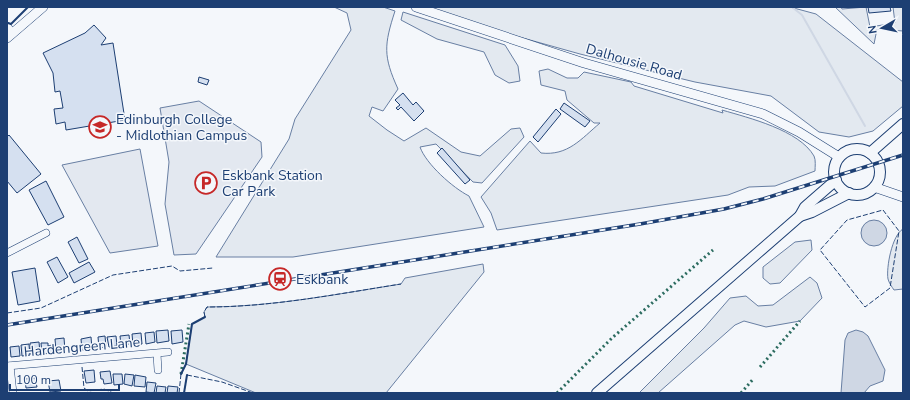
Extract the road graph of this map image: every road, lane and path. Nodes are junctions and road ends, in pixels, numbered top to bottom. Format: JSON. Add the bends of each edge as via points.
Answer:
{"nodes":[{"id":1,"x":43,"y":7,"type":"edge"},
{"id":2,"x":416,"y":7,"type":"edge"},
{"id":3,"x":9,"y":33,"type":"edge"},
{"id":4,"x":903,"y":124,"type":"edge"},
{"id":5,"x":870,"y":153,"type":"junction"},
{"id":6,"x":839,"y":157,"type":"junction"},
{"id":7,"x":836,"y":180,"type":"junction"},
{"id":8,"x":874,"y":187,"type":"junction"},
{"id":9,"x":849,"y":193,"type":"junction"},
{"id":10,"x":903,"y":197,"type":"edge"},
{"id":11,"x":800,"y":216,"type":"junction"},
{"id":12,"x":46,"y":233,"type":"dead end"},
{"id":13,"x":7,"y":253,"type":"edge"},
{"id":14,"x":168,"y":352,"type":"dead end"},
{"id":15,"x":156,"y":354,"type":"junction"},
{"id":16,"x":8,"y":366,"type":"edge"},
{"id":17,"x":158,"y":370,"type":"dead end"},
{"id":18,"x":13,"y":393,"type":"edge"},
{"id":19,"x":597,"y":393,"type":"edge"}],
"edges":[{"from":1,"to":3,"type":"main road"},
{"from":2,"to":6,"type":"main road","name":"Dalhousie Road","via":[[584,63],[763,114],[799,132]]},
{"from":4,"to":5,"type":"main road"},
{"from":5,"to":6,"type":"main road","via":[[855,149]]},
{"from":5,"to":8,"type":"main road","via":[[877,160],[880,170]]},
{"from":6,"to":7,"type":"main road","via":[[834,169]]},
{"from":7,"to":9,"type":"main road","via":[[842,189]]},
{"from":7,"to":11,"type":"main road","via":[[805,207]]},
{"from":8,"to":9,"type":"main road","via":[[859,195]]},
{"from":8,"to":10,"type":"main road"},
{"from":9,"to":11,"type":"main road"},
{"from":11,"to":19,"type":"main road"},
{"from":12,"to":13,"type":"street"},
{"from":14,"to":15,"type":"street","name":"Hardengreen Lane"},
{"from":15,"to":16,"type":"street","name":"Hardengreen Lane"},
{"from":15,"to":17,"type":"street","name":"Hardengreen Lane"},
{"from":16,"to":18,"type":"street","name":"Hardengreen Lane"}]}
